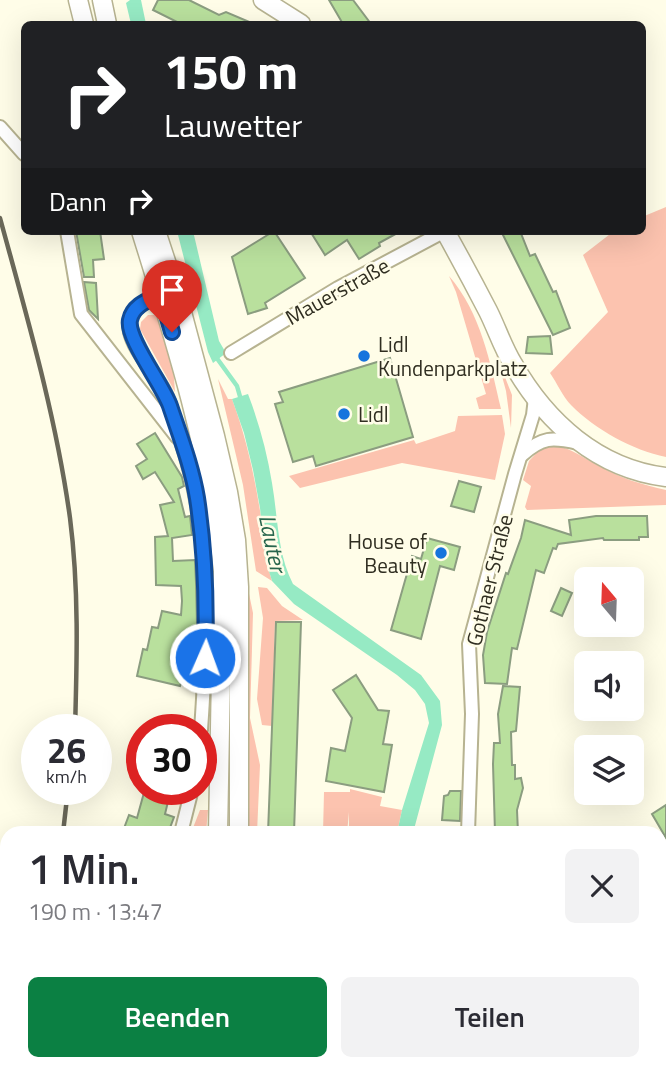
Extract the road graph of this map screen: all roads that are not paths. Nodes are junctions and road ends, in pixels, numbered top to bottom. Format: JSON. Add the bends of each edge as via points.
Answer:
{"nodes":[{"id":1,"x":78,"y":0,"type":"edge"},
{"id":2,"x":102,"y":0,"type":"edge"},
{"id":3,"x":263,"y":0,"type":"edge"},
{"id":4,"x":83,"y":21,"type":"edge"},
{"id":5,"x":106,"y":21,"type":"edge"},
{"id":6,"x":296,"y":21,"type":"edge"},
{"id":7,"x":0,"y":127,"type":"edge"},
{"id":8,"x":21,"y":151,"type":"edge"},
{"id":9,"x":68,"y":235,"type":"edge"},
{"id":10,"x":142,"y":235,"type":"edge"},
{"id":11,"x":157,"y":235,"type":"edge"},
{"id":12,"x":437,"y":235,"type":"edge"},
{"id":13,"x":447,"y":235,"type":"edge"},
{"id":14,"x":161,"y":294,"type":"junction"},
{"id":15,"x":231,"y":353,"type":"dead end"},
{"id":16,"x":535,"y":398,"type":"junction"},
{"id":17,"x":182,"y":443,"type":"junction"},
{"id":18,"x":583,"y":444,"type":"junction"},
{"id":19,"x":522,"y":455,"type":"junction"},
{"id":20,"x":666,"y":477,"type":"edge"},
{"id":21,"x":202,"y":714,"type":"edge"},
{"id":22,"x":188,"y":805,"type":"edge"},
{"id":23,"x":183,"y":826,"type":"edge"},
{"id":24,"x":218,"y":826,"type":"edge"},
{"id":25,"x":240,"y":826,"type":"edge"},
{"id":26,"x":468,"y":826,"type":"edge"}],
"edges":[{"from":1,"to":4,"type":"main road"},
{"from":2,"to":5,"type":"main road"},
{"from":3,"to":6,"type":"main road"},
{"from":7,"to":8,"type":"street"},
{"from":9,"to":17,"type":"street","via":[[81,314]]},
{"from":10,"to":14,"type":"main road"},
{"from":11,"to":25,"type":"main road","via":[[215,436],[236,540]]},
{"from":12,"to":15,"type":"street","name":"Mauerstraße"},
{"from":13,"to":16,"type":"main road"},
{"from":14,"to":17,"type":"street","via":[[135,309],[130,333],[165,393]]},
{"from":14,"to":24,"type":"main road","via":[[214,496],[223,571]]},
{"from":16,"to":18,"type":"main road","via":[[566,433]]},
{"from":16,"to":19,"type":"street","name":"Gothaer Straße"},
{"from":17,"to":21,"type":"street","via":[[196,496],[203,550],[207,609]]},
{"from":18,"to":19,"type":"street","via":[[545,439]]},
{"from":18,"to":20,"type":"main road","via":[[631,469]]},
{"from":19,"to":26,"type":"street","name":"Gothaer Straße","via":[[469,644]]},
{"from":22,"to":23,"type":"street"}]}
